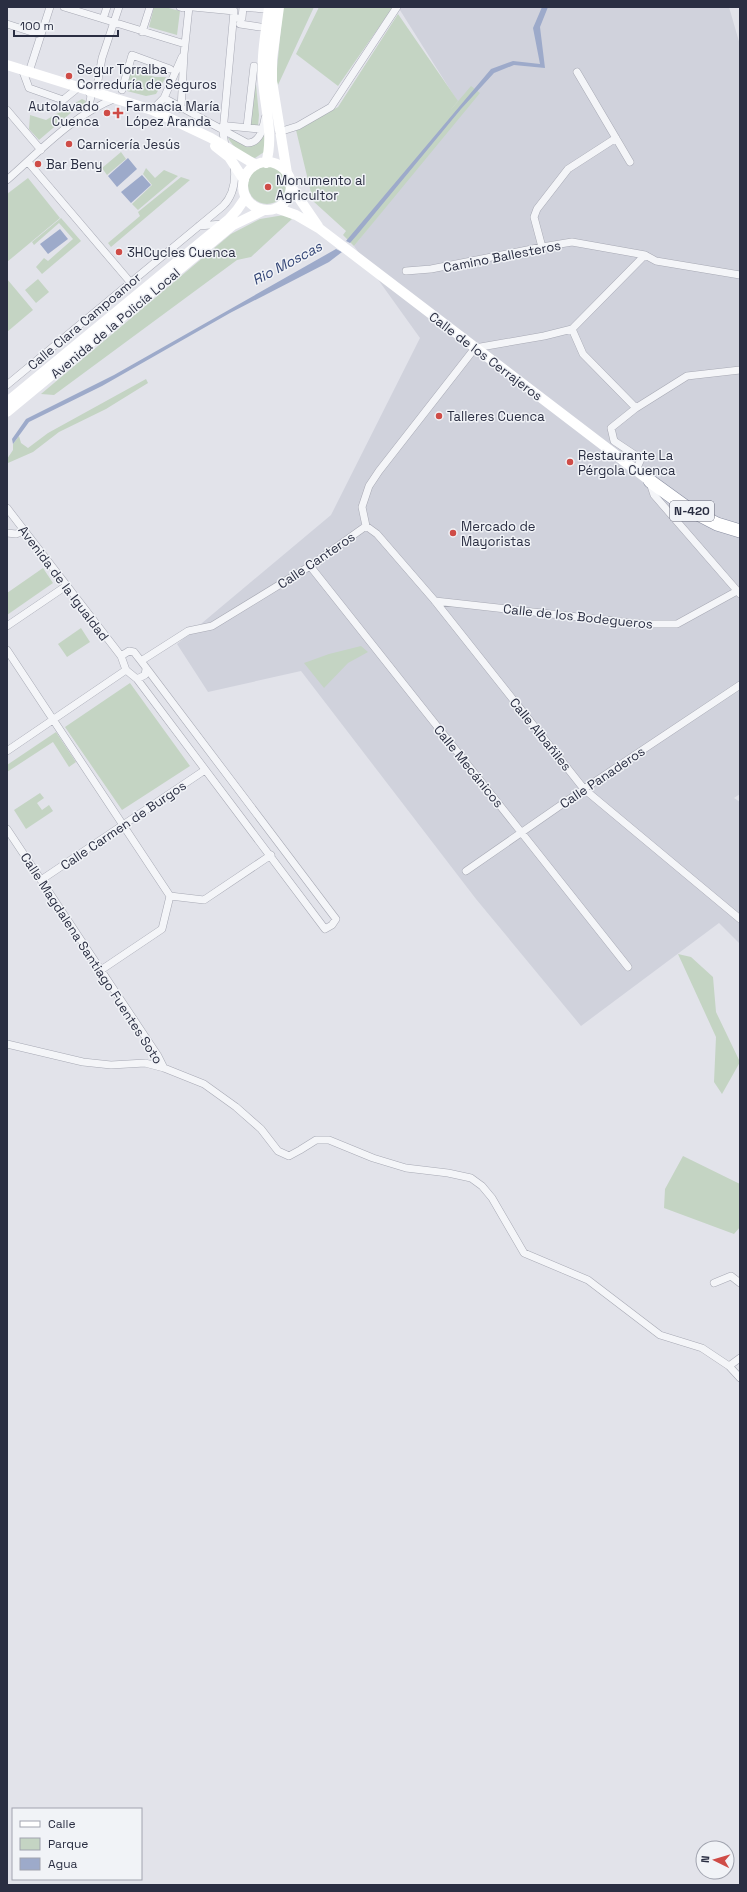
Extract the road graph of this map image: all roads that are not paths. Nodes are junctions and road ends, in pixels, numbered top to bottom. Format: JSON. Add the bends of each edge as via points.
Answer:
{"nodes":[{"id":1,"x":50,"y":7,"type":"edge"},
{"id":2,"x":64,"y":7,"type":"edge"},
{"id":3,"x":107,"y":7,"type":"edge"},
{"id":4,"x":119,"y":7,"type":"edge"},
{"id":5,"x":150,"y":7,"type":"edge"},
{"id":6,"x":184,"y":7,"type":"edge"},
{"id":7,"x":193,"y":7,"type":"edge"},
{"id":8,"x":279,"y":7,"type":"edge"},
{"id":9,"x":397,"y":7,"type":"edge"},
{"id":10,"x":253,"y":8,"type":"edge"},
{"id":11,"x":266,"y":8,"type":"edge"},
{"id":12,"x":234,"y":18,"type":"junction"},
{"id":13,"x":103,"y":19,"type":"junction"},
{"id":14,"x":114,"y":23,"type":"junction"},
{"id":15,"x":7,"y":24,"type":"edge"},
{"id":16,"x":240,"y":24,"type":"dead end"},
{"id":17,"x":260,"y":27,"type":"dead end"},
{"id":18,"x":142,"y":32,"type":"junction"},
{"id":19,"x":41,"y":35,"type":"junction"},
{"id":20,"x":185,"y":44,"type":"junction"},
{"id":21,"x":184,"y":54,"type":"junction"},
{"id":22,"x":7,"y":65,"type":"edge"},
{"id":23,"x":254,"y":66,"type":"dead end"},
{"id":24,"x":170,"y":69,"type":"dead end"},
{"id":25,"x":25,"y":70,"type":"junction"},
{"id":26,"x":577,"y":72,"type":"dead end"},
{"id":27,"x":87,"y":90,"type":"junction"},
{"id":28,"x":119,"y":94,"type":"junction"},
{"id":29,"x":164,"y":98,"type":"junction"},
{"id":30,"x":181,"y":108,"type":"junction"},
{"id":31,"x":152,"y":110,"type":"junction"},
{"id":32,"x":88,"y":111,"type":"junction"},
{"id":33,"x":266,"y":113,"type":"junction"},
{"id":34,"x":8,"y":114,"type":"edge"},
{"id":35,"x":228,"y":126,"type":"dead end"},
{"id":36,"x":247,"y":127,"type":"junction"},
{"id":37,"x":260,"y":128,"type":"dead end"},
{"id":38,"x":194,"y":131,"type":"junction"},
{"id":39,"x":223,"y":132,"type":"junction"},
{"id":40,"x":279,"y":132,"type":"junction"},
{"id":41,"x":616,"y":138,"type":"junction"},
{"id":42,"x":225,"y":146,"type":"junction"},
{"id":43,"x":41,"y":150,"type":"junction"},
{"id":44,"x":28,"y":162,"type":"junction"},
{"id":45,"x":630,"y":162,"type":"dead end"},
{"id":46,"x":233,"y":163,"type":"junction"},
{"id":47,"x":266,"y":163,"type":"junction"},
{"id":48,"x":256,"y":165,"type":"junction"},
{"id":49,"x":287,"y":174,"type":"junction"},
{"id":50,"x":7,"y":180,"type":"edge"},
{"id":51,"x":244,"y":180,"type":"junction"},
{"id":52,"x":290,"y":185,"type":"junction"},
{"id":53,"x":246,"y":197,"type":"junction"},
{"id":54,"x":276,"y":208,"type":"junction"},
{"id":55,"x":264,"y":210,"type":"junction"},
{"id":56,"x":222,"y":224,"type":"junction"},
{"id":57,"x":198,"y":226,"type":"junction"},
{"id":58,"x":320,"y":229,"type":"junction"},
{"id":59,"x":542,"y":247,"type":"junction"},
{"id":60,"x":645,"y":255,"type":"junction"},
{"id":61,"x":406,"y":271,"type":"dead end"},
{"id":62,"x":740,"y":275,"type":"edge"},
{"id":63,"x":131,"y":283,"type":"junction"},
{"id":64,"x":572,"y":329,"type":"junction"},
{"id":65,"x":476,"y":348,"type":"junction"},
{"id":66,"x":740,"y":370,"type":"edge"},
{"id":67,"x":7,"y":385,"type":"edge"},
{"id":68,"x":7,"y":402,"type":"edge"},
{"id":69,"x":636,"y":408,"type":"junction"},
{"id":70,"x":7,"y":412,"type":"edge"},
{"id":71,"x":636,"y":470,"type":"junction"},
{"id":72,"x":650,"y":481,"type":"junction"},
{"id":73,"x":7,"y":508,"type":"edge"},
{"id":74,"x":366,"y":526,"type":"junction"},
{"id":75,"x":24,"y":531,"type":"junction"},
{"id":76,"x":740,"y":531,"type":"edge"},
{"id":77,"x":7,"y":533,"type":"edge"},
{"id":78,"x":310,"y":566,"type":"junction"},
{"id":79,"x":66,"y":586,"type":"junction"},
{"id":80,"x":739,"y":593,"type":"edge"},
{"id":81,"x":435,"y":601,"type":"junction"},
{"id":82,"x":7,"y":626,"type":"edge"},
{"id":83,"x":7,"y":650,"type":"edge"},
{"id":84,"x":121,"y":656,"type":"junction"},
{"id":85,"x":141,"y":661,"type":"junction"},
{"id":86,"x":146,"y":669,"type":"junction"},
{"id":87,"x":126,"y":670,"type":"junction"},
{"id":88,"x":137,"y":679,"type":"junction"},
{"id":89,"x":740,"y":685,"type":"edge"},
{"id":90,"x":54,"y":720,"type":"junction"},
{"id":91,"x":7,"y":751,"type":"edge"},
{"id":92,"x":205,"y":770,"type":"junction"},
{"id":93,"x":584,"y":789,"type":"junction"},
{"id":94,"x":123,"y":825,"type":"junction"},
{"id":95,"x":7,"y":829,"type":"edge"},
{"id":96,"x":522,"y":832,"type":"junction"},
{"id":97,"x":271,"y":855,"type":"junction"},
{"id":98,"x":466,"y":871,"type":"dead end"},
{"id":99,"x":41,"y":880,"type":"junction"},
{"id":100,"x":170,"y":896,"type":"junction"},
{"id":101,"x":740,"y":919,"type":"edge"},
{"id":102,"x":628,"y":967,"type":"dead end"},
{"id":103,"x":101,"y":970,"type":"junction"},
{"id":104,"x":7,"y":1044,"type":"edge"},
{"id":105,"x":164,"y":1068,"type":"junction"},
{"id":106,"x":714,"y":1283,"type":"dead end"},
{"id":107,"x":740,"y":1283,"type":"edge"},
{"id":108,"x":740,"y":1358,"type":"edge"},
{"id":109,"x":729,"y":1366,"type":"junction"},
{"id":110,"x":740,"y":1378,"type":"edge"}],
"edges":[{"from":1,"to":19,"type":"street"},
{"from":2,"to":13,"type":"street"},
{"from":3,"to":13,"type":"street"},
{"from":4,"to":14,"type":"street"},
{"from":5,"to":18,"type":"street"},
{"from":6,"to":20,"type":"street"},
{"from":7,"to":12,"type":"street","via":[[234,11]]},
{"from":8,"to":40,"type":"main road","via":[[271,70]]},
{"from":9,"to":40,"type":"street","via":[[331,107],[298,126]]},
{"from":10,"to":11,"type":"street"},
{"from":10,"to":12,"type":"street","via":[[243,7],[242,18]]},
{"from":11,"to":33,"type":"main road","via":[[263,62]]},
{"from":12,"to":39,"type":"street"},
{"from":13,"to":14,"type":"street"},
{"from":14,"to":18,"type":"street"},
{"from":14,"to":27,"type":"street"},
{"from":15,"to":19,"type":"street"},
{"from":16,"to":17,"type":"street"},
{"from":18,"to":20,"type":"street"},
{"from":19,"to":25,"type":"street"},
{"from":20,"to":21,"type":"street"},
{"from":21,"to":29,"type":"street"},
{"from":21,"to":30,"type":"street"},
{"from":22,"to":25,"type":"main road"},
{"from":23,"to":36,"type":"street"},
{"from":24,"to":28,"type":"street","via":[[132,55]]},
{"from":25,"to":27,"type":"main road"},
{"from":25,"to":27,"type":"street","via":[[29,88],[63,100]]},
{"from":26,"to":41,"type":"street"},
{"from":27,"to":28,"type":"main road"},
{"from":27,"to":32,"type":"street","via":[[91,96]]},
{"from":28,"to":31,"type":"main road"},
{"from":28,"to":32,"type":"street"},
{"from":29,"to":30,"type":"street"},
{"from":29,"to":31,"type":"street"},
{"from":30,"to":39,"type":"street"},
{"from":31,"to":38,"type":"main road"},
{"from":32,"to":43,"type":"street"},
{"from":33,"to":39,"type":"street","via":[[262,132],[254,142],[246,144]]},
{"from":33,"to":47,"type":"main road","via":[[271,146]]},
{"from":34,"to":43,"type":"street"},
{"from":35,"to":36,"type":"street"},
{"from":36,"to":37,"type":"street"},
{"from":38,"to":42,"type":"main road"},
{"from":38,"to":46,"type":"main road","via":[[230,157]]},
{"from":39,"to":42,"type":"street"},
{"from":40,"to":49,"type":"main road"},
{"from":41,"to":45,"type":"street"},
{"from":41,"to":59,"type":"street","via":[[568,168],[536,209],[534,217]]},
{"from":42,"to":48,"type":"main road"},
{"from":43,"to":44,"type":"street"},
{"from":44,"to":50,"type":"street"},
{"from":44,"to":63,"type":"street"},
{"from":46,"to":51,"type":"main road"},
{"from":46,"to":57,"type":"street","name":"Calle Clara Campoamor","via":[[235,178],[230,197]]},
{"from":47,"to":48,"type":"main road"},
{"from":47,"to":49,"type":"main road","via":[[278,165]]},
{"from":48,"to":51,"type":"main road","via":[[248,171]]},
{"from":49,"to":52,"type":"main road"},
{"from":51,"to":53,"type":"main road"},
{"from":52,"to":54,"type":"main road","via":[[287,199]]},
{"from":52,"to":58,"type":"main road","name":"Calle de los Cerrajeros"},
{"from":53,"to":55,"type":"main road","via":[[254,206]]},
{"from":53,"to":56,"type":"main road","name":"Avenida de la Policía Local","via":[[234,214]]},
{"from":54,"to":55,"type":"main road"},
{"from":54,"to":58,"type":"main road","name":"Calle de los Cerrajeros","via":[[296,215]]},
{"from":55,"to":70,"type":"main road","name":"Avenida de la Policía Local","via":[[230,228]]},
{"from":56,"to":57,"type":"street"},
{"from":56,"to":68,"type":"main road","name":"Avenida de la Policía Local"},
{"from":57,"to":63,"type":"street","name":"Calle Clara Campoamor"},
{"from":58,"to":65,"type":"main road","name":"Calle de los Cerrajeros"},
{"from":59,"to":60,"type":"street","name":"Camino Ballesteros","via":[[572,242]]},
{"from":59,"to":61,"type":"street","name":"Camino Ballesteros","via":[[431,269]]},
{"from":60,"to":62,"type":"street","name":"Camino Ballesteros","via":[[656,261]]},
{"from":60,"to":64,"type":"street"},
{"from":63,"to":67,"type":"street","name":"Calle Clara Campoamor"},
{"from":64,"to":65,"type":"street"},
{"from":64,"to":69,"type":"street","via":[[583,354]]},
{"from":65,"to":71,"type":"main road","name":"Calle de los Cerrajeros"},
{"from":65,"to":74,"type":"street","name":"Calle Canteros","via":[[378,471],[369,486],[362,507]]},
{"from":66,"to":69,"type":"street","via":[[687,376]]},
{"from":69,"to":71,"type":"street","via":[[611,428],[614,440],[641,459]]},
{"from":71,"to":72,"type":"main road","name":"Calle de los Cerrajeros"},
{"from":72,"to":76,"type":"highway","number":"N-420","via":[[690,510],[717,524]]},
{"from":72,"to":80,"type":"street","name":"Calle de los Cerrajeros","via":[[654,495]]},
{"from":73,"to":75,"type":"street","name":"Avenida de la Igualdad"},
{"from":74,"to":78,"type":"street","name":"Calle Canteros"},
{"from":74,"to":81,"type":"street","name":"Calle Albañiles","via":[[377,534]]},
{"from":75,"to":77,"type":"street","via":[[16,534]]},
{"from":75,"to":79,"type":"street","name":"Avenida de la Igualdad"},
{"from":78,"to":85,"type":"street","name":"Calle Canteros","via":[[212,626],[188,631]]},
{"from":78,"to":96,"type":"street","name":"Calle Mecánicos"},
{"from":79,"to":82,"type":"street"},
{"from":79,"to":84,"type":"street","name":"Avenida de la Igualdad"},
{"from":80,"to":81,"type":"street","name":"Calle de los Bodegueros","via":[[677,624],[641,624]]},
{"from":81,"to":93,"type":"street","name":"Calle Albañiles"},
{"from":83,"to":90,"type":"street"},
{"from":84,"to":85,"type":"street","via":[[129,651],[134,652]]},
{"from":84,"to":87,"type":"street","name":"Avenida de la Igualdad"},
{"from":85,"to":86,"type":"street"},
{"from":86,"to":88,"type":"street","via":[[145,675]]},
{"from":86,"to":97,"type":"street","via":[[336,919],[332,925],[324,928]]},
{"from":87,"to":88,"type":"street"},
{"from":87,"to":90,"type":"street"},
{"from":88,"to":92,"type":"street"},
{"from":89,"to":93,"type":"street","name":"Calle Panaderos"},
{"from":90,"to":91,"type":"street"},
{"from":90,"to":94,"type":"street"},
{"from":92,"to":94,"type":"street","name":"Calle Carmen de Burgos"},
{"from":92,"to":97,"type":"street"},
{"from":93,"to":96,"type":"street","name":"Calle Panaderos"},
{"from":93,"to":101,"type":"street","name":"Calle Albañiles"},
{"from":94,"to":99,"type":"street","name":"Calle Carmen de Burgos"},
{"from":94,"to":100,"type":"street"},
{"from":95,"to":99,"type":"street","name":"Calle Magdalena Santiago Fuentes Soto"},
{"from":96,"to":98,"type":"street","name":"Calle Panaderos"},
{"from":96,"to":102,"type":"street","name":"Calle Mecánicos"},
{"from":97,"to":100,"type":"street","via":[[204,900]]},
{"from":99,"to":103,"type":"street","name":"Calle Magdalena Santiago Fuentes Soto"},
{"from":100,"to":103,"type":"street","via":[[162,929]]},
{"from":103,"to":105,"type":"street","name":"Calle Magdalena Santiago Fuentes Soto"},
{"from":104,"to":105,"type":"street","via":[[83,1062],[111,1065],[145,1063]]},
{"from":105,"to":109,"type":"street","via":[[204,1084],[262,1129],[278,1151],[289,1156],[316,1140],[329,1140],[372,1158],[406,1168],[471,1178],[492,1198],[524,1253],[588,1280],[660,1335],[702,1348]]},
{"from":106,"to":107,"type":"street","via":[[731,1276]]},
{"from":108,"to":109,"type":"street"},
{"from":109,"to":110,"type":"street"}]}
